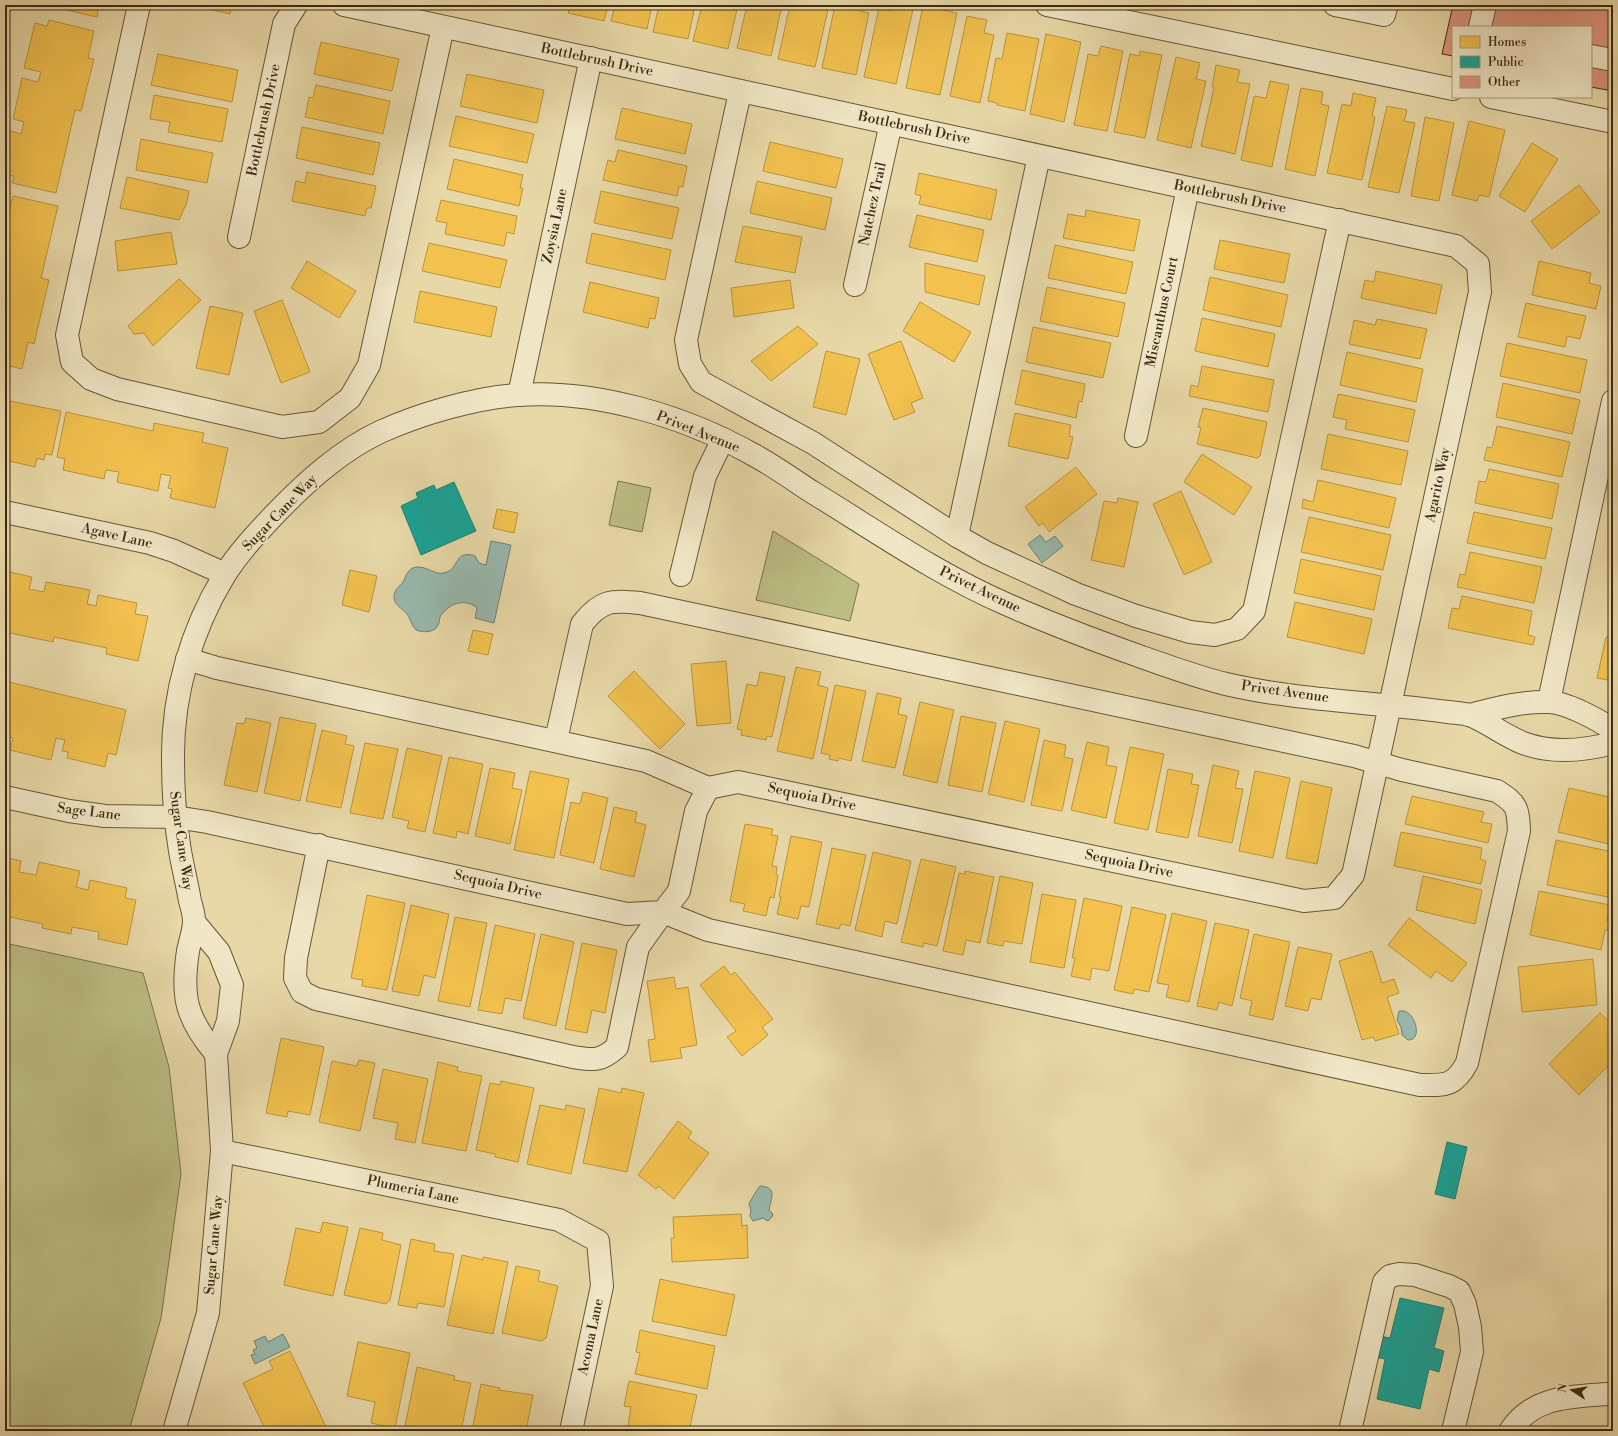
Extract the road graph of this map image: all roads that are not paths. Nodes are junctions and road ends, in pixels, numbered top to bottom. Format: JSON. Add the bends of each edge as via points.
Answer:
{"nodes":[{"id":1,"x":138,"y":5,"type":"edge"},
{"id":2,"x":296,"y":5,"type":"edge"},
{"id":3,"x":344,"y":5,"type":"edge"},
{"id":4,"x":1046,"y":5,"type":"edge"},
{"id":5,"x":1335,"y":5,"type":"edge"},
{"id":6,"x":1386,"y":5,"type":"edge"},
{"id":7,"x":1485,"y":5,"type":"edge"},
{"id":8,"x":1480,"y":26,"type":"edge"},
{"id":9,"x":443,"y":27,"type":"junction"},
{"id":10,"x":1592,"y":56,"type":"edge"},
{"id":11,"x":591,"y":58,"type":"junction"},
{"id":12,"x":1613,"y":60,"type":"edge"},
{"id":13,"x":1452,"y":89,"type":"edge"},
{"id":14,"x":740,"y":92,"type":"junction"},
{"id":15,"x":1496,"y":98,"type":"edge"},
{"id":16,"x":1613,"y":122,"type":"edge"},
{"id":17,"x":891,"y":123,"type":"junction"},
{"id":18,"x":1039,"y":156,"type":"junction"},
{"id":19,"x":1188,"y":188,"type":"junction"},
{"id":20,"x":1340,"y":220,"type":"junction"},
{"id":21,"x":239,"y":237,"type":"dead end"},
{"id":22,"x":1478,"y":264,"type":"joint"},
{"id":23,"x":855,"y":285,"type":"dead end"},
{"id":24,"x":519,"y":395,"type":"junction"},
{"id":25,"x":1613,"y":401,"type":"edge"},
{"id":26,"x":1136,"y":436,"type":"dead end"},
{"id":27,"x":723,"y":439,"type":"junction"},
{"id":28,"x":5,"y":512,"type":"edge"},
{"id":29,"x":957,"y":536,"type":"junction"},
{"id":30,"x":225,"y":574,"type":"junction"},
{"id":31,"x":682,"y":575,"type":"dead end"},
{"id":32,"x":187,"y":659,"type":"junction"},
{"id":33,"x":1549,"y":702,"type":"junction"},
{"id":34,"x":1391,"y":704,"type":"junction"},
{"id":35,"x":1469,"y":715,"type":"junction"},
{"id":36,"x":1613,"y":730,"type":"edge"},
{"id":37,"x":556,"y":740,"type":"junction"},
{"id":38,"x":1613,"y":744,"type":"edge"},
{"id":39,"x":1378,"y":763,"type":"junction"},
{"id":40,"x":708,"y":788,"type":"junction"},
{"id":41,"x":5,"y":797,"type":"edge"},
{"id":42,"x":175,"y":817,"type":"junction"},
{"id":43,"x":319,"y":845,"type":"junction"},
{"id":44,"x":663,"y":912,"type":"junction"},
{"id":45,"x":194,"y":922,"type":"junction"},
{"id":46,"x":216,"y":1054,"type":"junction"},
{"id":47,"x":222,"y":1151,"type":"junction"},
{"id":48,"x":598,"y":1241,"type":"joint"},
{"id":49,"x":1613,"y":1395,"type":"edge"},
{"id":50,"x":174,"y":1431,"type":"edge"},
{"id":51,"x":571,"y":1431,"type":"edge"},
{"id":52,"x":1350,"y":1431,"type":"edge"},
{"id":53,"x":1453,"y":1431,"type":"edge"},
{"id":54,"x":1510,"y":1431,"type":"edge"}],
"edges":[{"from":1,"to":9,"type":"street","via":[[67,335],[72,362],[91,379],[117,389],[282,427],[319,422],[350,398],[369,365]]},
{"from":2,"to":21,"type":"street","name":"Bottlebrush Drive","via":[[284,24]]},
{"from":3,"to":9,"type":"street","name":"Bottlebrush Drive"},
{"from":4,"to":13,"type":"street"},
{"from":5,"to":6,"type":"street","via":[[1384,15]]},
{"from":7,"to":8,"type":"street"},
{"from":9,"to":11,"type":"street","name":"Bottlebrush Drive"},
{"from":10,"to":12,"type":"street"},
{"from":11,"to":14,"type":"street","name":"Bottlebrush Drive"},
{"from":11,"to":24,"type":"street","name":"Zoysia Lane"},
{"from":14,"to":17,"type":"street","name":"Bottlebrush Drive"},
{"from":14,"to":29,"type":"street","via":[[686,340],[690,364],[701,382],[813,443]]},
{"from":15,"to":16,"type":"street"},
{"from":17,"to":18,"type":"street","name":"Bottlebrush Drive"},
{"from":17,"to":23,"type":"street","name":"Natchez Trail"},
{"from":18,"to":19,"type":"street","name":"Bottlebrush Drive"},
{"from":18,"to":29,"type":"street"},
{"from":19,"to":20,"type":"street","name":"Bottlebrush Drive"},
{"from":19,"to":26,"type":"street","name":"Miscanthus Court"},
{"from":20,"to":22,"type":"street","name":"Bottlebrush Drive","via":[[1456,246]]},
{"from":20,"to":29,"type":"street","via":[[1254,611],[1237,629],[1215,636],[1190,632],[1136,616],[1076,594],[987,553]]},
{"from":22,"to":34,"type":"street","name":"Agarito Way","via":[[1480,292]]},
{"from":24,"to":27,"type":"street","name":"Privet Avenue","via":[[593,399],[630,406],[673,419]]},
{"from":24,"to":30,"type":"street","name":"Sugar Cane Way","via":[[460,405],[421,417],[380,433],[348,451],[291,498],[260,530]]},
{"from":25,"to":33,"type":"street"},
{"from":27,"to":31,"type":"street","via":[[705,476]]},
{"from":27,"to":34,"type":"street","name":"Privet Avenue","via":[[754,455],[961,583],[1053,623],[1151,660],[1227,684],[1303,696]]},
{"from":28,"to":30,"type":"street","name":"Agave Lane","via":[[150,543]]},
{"from":30,"to":32,"type":"street","name":"Sugar Cane Way","via":[[196,633]]},
{"from":32,"to":37,"type":"street"},
{"from":32,"to":42,"type":"street","name":"Sugar Cane Way","via":[[175,716]]},
{"from":33,"to":35,"type":"street","name":"Privet Avenue","via":[[1506,706]]},
{"from":33,"to":36,"type":"street","name":"Privet Avenue","via":[[1573,708]]},
{"from":34,"to":35,"type":"street","name":"Privet Avenue"},
{"from":34,"to":39,"type":"street","name":"Sequoia Drive"},
{"from":35,"to":38,"type":"street","name":"Privet Avenue","via":[[1524,743],[1545,749],[1573,751]]},
{"from":37,"to":39,"type":"street","via":[[582,624],[591,613],[606,603],[620,601],[725,621]]},
{"from":37,"to":40,"type":"street","via":[[646,761]]},
{"from":39,"to":40,"type":"street","name":"Sequoia Drive","via":[[1353,875],[1334,898],[1304,901],[738,782]]},
{"from":39,"to":44,"type":"street","via":[[1497,791],[1510,799],[1519,811],[1519,831],[1467,1063],[1460,1075],[1445,1085],[1420,1085],[708,930]]},
{"from":40,"to":44,"type":"street","via":[[696,811],[679,891]]},
{"from":41,"to":42,"type":"street","name":"Sage Lane","via":[[105,816]]},
{"from":42,"to":43,"type":"street","name":"Sequoia Drive"},
{"from":42,"to":45,"type":"street","name":"Sugar Cane Way"},
{"from":43,"to":44,"type":"street","name":"Sequoia Drive","via":[[627,914]]},
{"from":43,"to":44,"type":"street","via":[[296,958],[296,978],[302,992],[316,999],[573,1057],[592,1059],[606,1056],[617,1047],[638,947]]},
{"from":45,"to":46,"type":"street","name":"Sugar Cane Way","via":[[184,990],[195,1026]]},
{"from":45,"to":46,"type":"street","name":"Sugar Cane Way","via":[[219,952],[232,985],[228,1021]]},
{"from":46,"to":47,"type":"street","name":"Sugar Cane Way"},
{"from":47,"to":48,"type":"street","name":"Plumeria Lane","via":[[559,1220]]},
{"from":47,"to":50,"type":"street","name":"Sugar Cane Way","via":[[208,1313]]},
{"from":48,"to":51,"type":"street","name":"Acoma Lane","via":[[602,1286]]},
{"from":49,"to":54,"type":"street","via":[[1560,1398],[1541,1404]]},
{"from":52,"to":53,"type":"street","via":[[1384,1282],[1390,1276],[1399,1274],[1415,1275],[1449,1286],[1459,1291],[1465,1304],[1472,1352]]}]}
